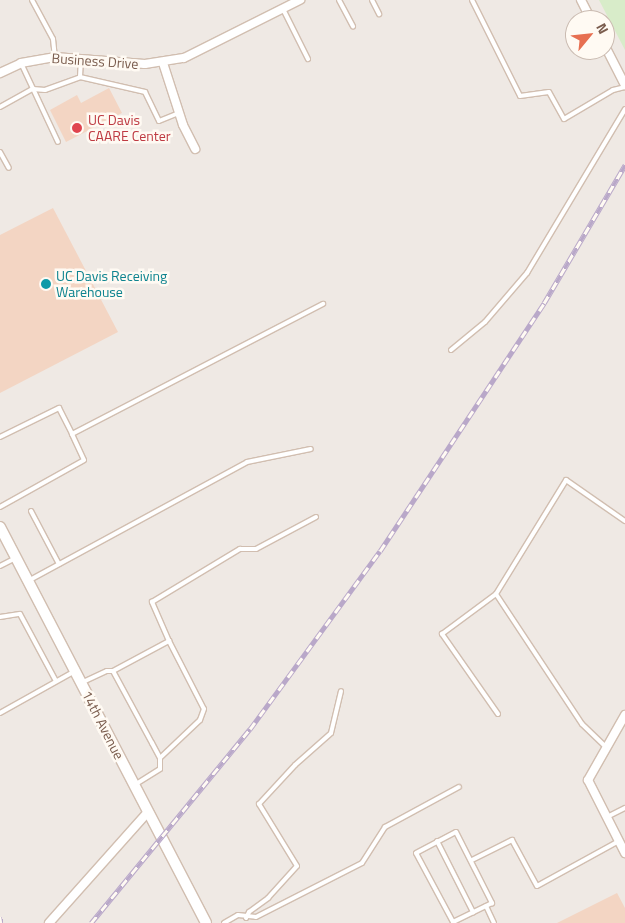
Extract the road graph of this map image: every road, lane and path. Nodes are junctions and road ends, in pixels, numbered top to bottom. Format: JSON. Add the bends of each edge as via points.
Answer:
{"nodes":[{"id":1,"x":32,"y":0,"type":"edge"},
{"id":2,"x":300,"y":0,"type":"edge"},
{"id":3,"x":339,"y":0,"type":"edge"},
{"id":4,"x":372,"y":0,"type":"edge"},
{"id":5,"x":472,"y":0,"type":"edge"},
{"id":6,"x":283,"y":9,"type":"junction"},
{"id":7,"x":379,"y":14,"type":"dead end"},
{"id":8,"x":353,"y":26,"type":"dead end"},
{"id":9,"x":55,"y":57,"type":"junction"},
{"id":10,"x":81,"y":58,"type":"junction"},
{"id":11,"x":308,"y":59,"type":"dead end"},
{"id":12,"x":612,"y":60,"type":"edge"},
{"id":13,"x":163,"y":63,"type":"junction"},
{"id":14,"x":21,"y":64,"type":"junction"},
{"id":15,"x":0,"y":73,"type":"edge"},
{"id":16,"x":80,"y":77,"type":"junction"},
{"id":17,"x":625,"y":86,"type":"edge"},
{"id":18,"x":33,"y":89,"type":"junction"},
{"id":19,"x":0,"y":107,"type":"edge"},
{"id":20,"x":625,"y":109,"type":"edge"},
{"id":21,"x":179,"y":113,"type":"junction"},
{"id":22,"x":58,"y":142,"type":"dead end"},
{"id":23,"x":195,"y":149,"type":"dead end"},
{"id":24,"x":0,"y":152,"type":"edge"},
{"id":25,"x":9,"y":168,"type":"dead end"},
{"id":26,"x":323,"y":304,"type":"dead end"},
{"id":27,"x":451,"y":350,"type":"dead end"},
{"id":28,"x":72,"y":434,"type":"junction"},
{"id":29,"x":0,"y":437,"type":"edge"},
{"id":30,"x":311,"y":449,"type":"dead end"},
{"id":31,"x":0,"y":507,"type":"edge"},
{"id":32,"x":31,"y":511,"type":"dead end"},
{"id":33,"x":316,"y":517,"type":"dead end"},
{"id":34,"x":625,"y":521,"type":"edge"},
{"id":35,"x":0,"y":527,"type":"edge"},
{"id":36,"x":16,"y":558,"type":"junction"},
{"id":37,"x":59,"y":564,"type":"junction"},
{"id":38,"x":0,"y":566,"type":"edge"},
{"id":39,"x":28,"y":581,"type":"junction"},
{"id":40,"x":496,"y":594,"type":"junction"},
{"id":41,"x":0,"y":617,"type":"edge"},
{"id":42,"x":169,"y":641,"type":"junction"},
{"id":43,"x":75,"y":670,"type":"junction"},
{"id":44,"x":113,"y":671,"type":"junction"},
{"id":45,"x":56,"y":681,"type":"junction"},
{"id":46,"x":81,"y":684,"type":"junction"},
{"id":47,"x":341,"y":691,"type":"dead end"},
{"id":48,"x":0,"y":713,"type":"edge"},
{"id":49,"x":498,"y":714,"type":"dead end"},
{"id":50,"x":625,"y":715,"type":"edge"},
{"id":51,"x":607,"y":748,"type":"junction"},
{"id":52,"x":160,"y":758,"type":"junction"},
{"id":53,"x":134,"y":785,"type":"junction"},
{"id":54,"x":459,"y":788,"type":"dead end"},
{"id":55,"x":625,"y":808,"type":"edge"},
{"id":56,"x":148,"y":812,"type":"junction"},
{"id":57,"x":607,"y":817,"type":"junction"},
{"id":58,"x":437,"y":841,"type":"junction"},
{"id":59,"x":619,"y":841,"type":"junction"},
{"id":60,"x":625,"y":853,"type":"edge"},
{"id":61,"x":472,"y":860,"type":"junction"},
{"id":62,"x":486,"y":906,"type":"junction"},
{"id":63,"x":473,"y":912,"type":"junction"},
{"id":64,"x":246,"y":918,"type":"junction"},
{"id":65,"x":48,"y":923,"type":"edge"},
{"id":66,"x":206,"y":923,"type":"edge"},
{"id":67,"x":224,"y":923,"type":"edge"},
{"id":68,"x":494,"y":923,"type":"edge"}],
"edges":[{"from":1,"to":9,"type":"lane","via":[[53,39]]},
{"from":2,"to":6,"type":"street","name":"Business Drive"},
{"from":3,"to":8,"type":"lane"},
{"from":4,"to":7,"type":"lane"},
{"from":5,"to":17,"type":"lane","via":[[520,96],[548,92],[564,119]]},
{"from":6,"to":11,"type":"lane"},
{"from":6,"to":13,"type":"street","name":"Business Drive","via":[[198,53]]},
{"from":9,"to":10,"type":"street","name":"Business Drive"},
{"from":9,"to":14,"type":"street","name":"Business Drive"},
{"from":10,"to":13,"type":"street","name":"Business Drive"},
{"from":10,"to":16,"type":"lane"},
{"from":12,"to":17,"type":"street"},
{"from":13,"to":21,"type":"street"},
{"from":14,"to":15,"type":"street","name":"Business Drive"},
{"from":14,"to":18,"type":"lane"},
{"from":16,"to":18,"type":"lane","via":[[45,90]]},
{"from":16,"to":21,"type":"lane","via":[[145,92],[159,121]]},
{"from":18,"to":19,"type":"lane"},
{"from":18,"to":22,"type":"lane"},
{"from":20,"to":27,"type":"lane","via":[[527,272],[485,322]]},
{"from":21,"to":23,"type":"street"},
{"from":24,"to":25,"type":"lane"},
{"from":26,"to":28,"type":"lane"},
{"from":28,"to":29,"type":"lane","via":[[59,408]]},
{"from":28,"to":31,"type":"lane","via":[[84,460]]},
{"from":30,"to":37,"type":"lane","via":[[247,462]]},
{"from":32,"to":37,"type":"lane"},
{"from":33,"to":42,"type":"lane","via":[[256,549],[240,549],[152,602]]},
{"from":34,"to":40,"type":"lane","via":[[566,480]]},
{"from":35,"to":36,"type":"main road","name":"14th Avenue"},
{"from":36,"to":38,"type":"lane"},
{"from":36,"to":39,"type":"main road","name":"14th Avenue"},
{"from":37,"to":39,"type":"lane"},
{"from":39,"to":43,"type":"main road","name":"14th Avenue"},
{"from":40,"to":49,"type":"lane","via":[[442,634]]},
{"from":40,"to":51,"type":"lane","via":[[582,724]]},
{"from":41,"to":45,"type":"lane","via":[[20,614]]},
{"from":42,"to":44,"type":"lane"},
{"from":42,"to":52,"type":"lane","via":[[204,709],[200,720]]},
{"from":43,"to":45,"type":"lane"},
{"from":43,"to":46,"type":"main road","name":"14th Avenue"},
{"from":44,"to":46,"type":"lane","via":[[107,670]]},
{"from":44,"to":52,"type":"lane"},
{"from":45,"to":48,"type":"lane"},
{"from":46,"to":53,"type":"main road","name":"14th Avenue"},
{"from":47,"to":64,"type":"lane","via":[[330,733],[259,804],[297,866]]},
{"from":50,"to":51,"type":"street"},
{"from":51,"to":57,"type":"street","via":[[588,780]]},
{"from":52,"to":53,"type":"lane","via":[[160,769]]},
{"from":53,"to":56,"type":"main road","name":"14th Avenue"},
{"from":54,"to":64,"type":"lane","via":[[385,827],[362,863],[256,917]]},
{"from":55,"to":57,"type":"lane"},
{"from":56,"to":65,"type":"street"},
{"from":56,"to":66,"type":"main road","name":"14th Avenue"},
{"from":57,"to":59,"type":"street"},
{"from":58,"to":61,"type":"lane","via":[[456,832]]},
{"from":58,"to":63,"type":"lane"},
{"from":58,"to":63,"type":"lane","via":[[416,853],[453,922]]},
{"from":59,"to":60,"type":"street"},
{"from":59,"to":61,"type":"lane","via":[[537,886],[512,840]]},
{"from":61,"to":62,"type":"lane","via":[[492,903]]},
{"from":62,"to":63,"type":"lane"},
{"from":62,"to":68,"type":"lane"},
{"from":64,"to":67,"type":"lane","via":[[238,914]]}]}
